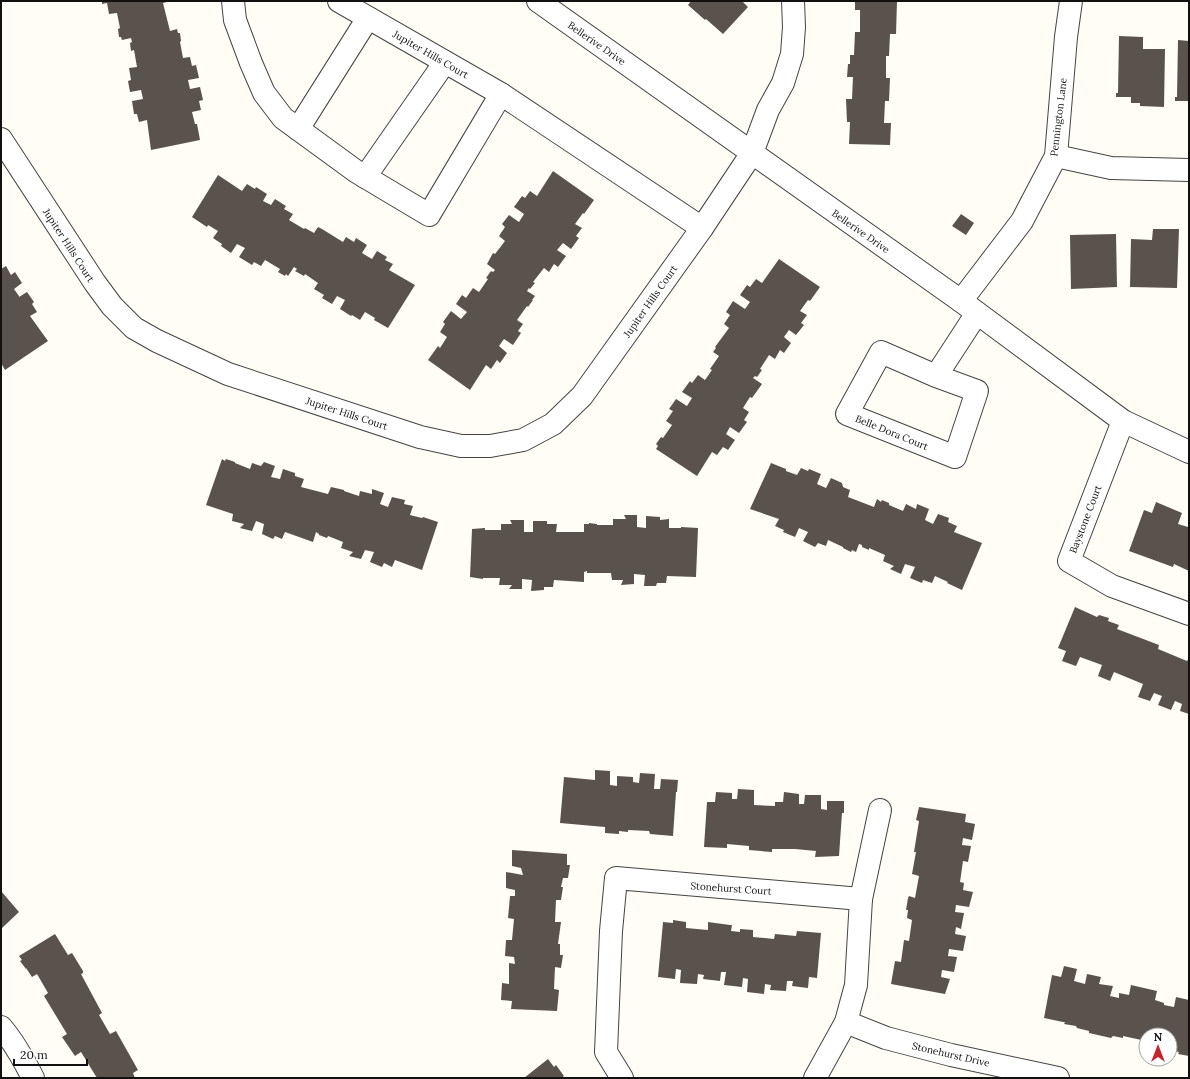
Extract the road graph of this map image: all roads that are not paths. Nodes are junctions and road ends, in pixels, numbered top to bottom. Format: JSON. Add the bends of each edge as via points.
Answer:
{"nodes":[{"id":1,"x":233,"y":1,"type":"edge"},
{"id":2,"x":339,"y":1,"type":"edge"},
{"id":3,"x":538,"y":1,"type":"edge"},
{"id":4,"x":793,"y":1,"type":"edge"},
{"id":5,"x":1071,"y":1,"type":"edge"},
{"id":6,"x":368,"y":18,"type":"junction"},
{"id":7,"x":445,"y":62,"type":"junction"},
{"id":8,"x":501,"y":94,"type":"junction"},
{"id":9,"x":298,"y":129,"type":"junction"},
{"id":10,"x":1,"y":139,"type":"edge"},
{"id":11,"x":752,"y":153,"type":"junction"},
{"id":12,"x":1056,"y":156,"type":"junction"},
{"id":13,"x":1189,"y":170,"type":"edge"},
{"id":14,"x":366,"y":177,"type":"junction"},
{"id":15,"x":702,"y":228,"type":"junction"},
{"id":16,"x":969,"y":307,"type":"junction"},
{"id":17,"x":936,"y":376,"type":"junction"},
{"id":18,"x":1123,"y":421,"type":"junction"},
{"id":19,"x":1189,"y":452,"type":"edge"},
{"id":20,"x":1189,"y":614,"type":"edge"},
{"id":21,"x":880,"y":810,"type":"dead end"},
{"id":22,"x":861,"y":898,"type":"junction"},
{"id":23,"x":846,"y":1022,"type":"junction"},
{"id":24,"x":1,"y":1027,"type":"edge"},
{"id":25,"x":33,"y":1078,"type":"edge"},
{"id":26,"x":622,"y":1078,"type":"edge"},
{"id":27,"x":815,"y":1078,"type":"edge"},
{"id":28,"x":1058,"y":1078,"type":"edge"}],
"edges":[{"from":1,"to":9,"type":"street","via":[[235,20],[264,93],[283,118]]},
{"from":2,"to":6,"type":"street","name":"Jupiter Hills Court"},
{"from":3,"to":11,"type":"street","name":"Bellerive Drive"},
{"from":4,"to":11,"type":"street","name":"Jupiter Hills Court","via":[[792,54],[783,83],[768,110]]},
{"from":5,"to":12,"type":"street","name":"Pennington Lane"},
{"from":6,"to":7,"type":"street","name":"Jupiter Hills Court"},
{"from":6,"to":9,"type":"street"},
{"from":7,"to":8,"type":"street","name":"Jupiter Hills Court"},
{"from":7,"to":14,"type":"street"},
{"from":8,"to":14,"type":"street","via":[[429,215]]},
{"from":8,"to":15,"type":"street","name":"Jupiter Hills Court"},
{"from":9,"to":14,"type":"street"},
{"from":10,"to":15,"type":"street","name":"Jupiter Hills Court","via":[[95,283],[112,306],[134,328],[157,342],[228,374],[420,437],[460,446],[490,446],[523,440],[553,424],[582,396]]},
{"from":11,"to":15,"type":"street","name":"Jupiter Hills Court"},
{"from":11,"to":16,"type":"street","name":"Bellerive Drive"},
{"from":12,"to":13,"type":"street","via":[[1111,168]]},
{"from":12,"to":16,"type":"street","name":"Pennington Lane","via":[[1022,221]]},
{"from":16,"to":17,"type":"street"},
{"from":16,"to":18,"type":"street","name":"Bellerive Drive"},
{"from":17,"to":17,"type":"street","name":"Belle Dora Court","via":[[881,352],[847,414],[955,457],[977,392]]},
{"from":18,"to":19,"type":"street","name":"Bellerive Drive"},
{"from":18,"to":20,"type":"street","name":"Baystone Court","via":[[1069,561],[1112,586]]},
{"from":21,"to":22,"type":"street"},
{"from":22,"to":23,"type":"street","via":[[856,985]]},
{"from":22,"to":26,"type":"street","name":"Stonehurst Court","via":[[616,878],[606,1052]]},
{"from":23,"to":27,"type":"street"},
{"from":23,"to":28,"type":"street","name":"Stonehurst Drive","via":[[886,1038],[937,1052]]},
{"from":24,"to":25,"type":"street","via":[[13,1042]]}]}
